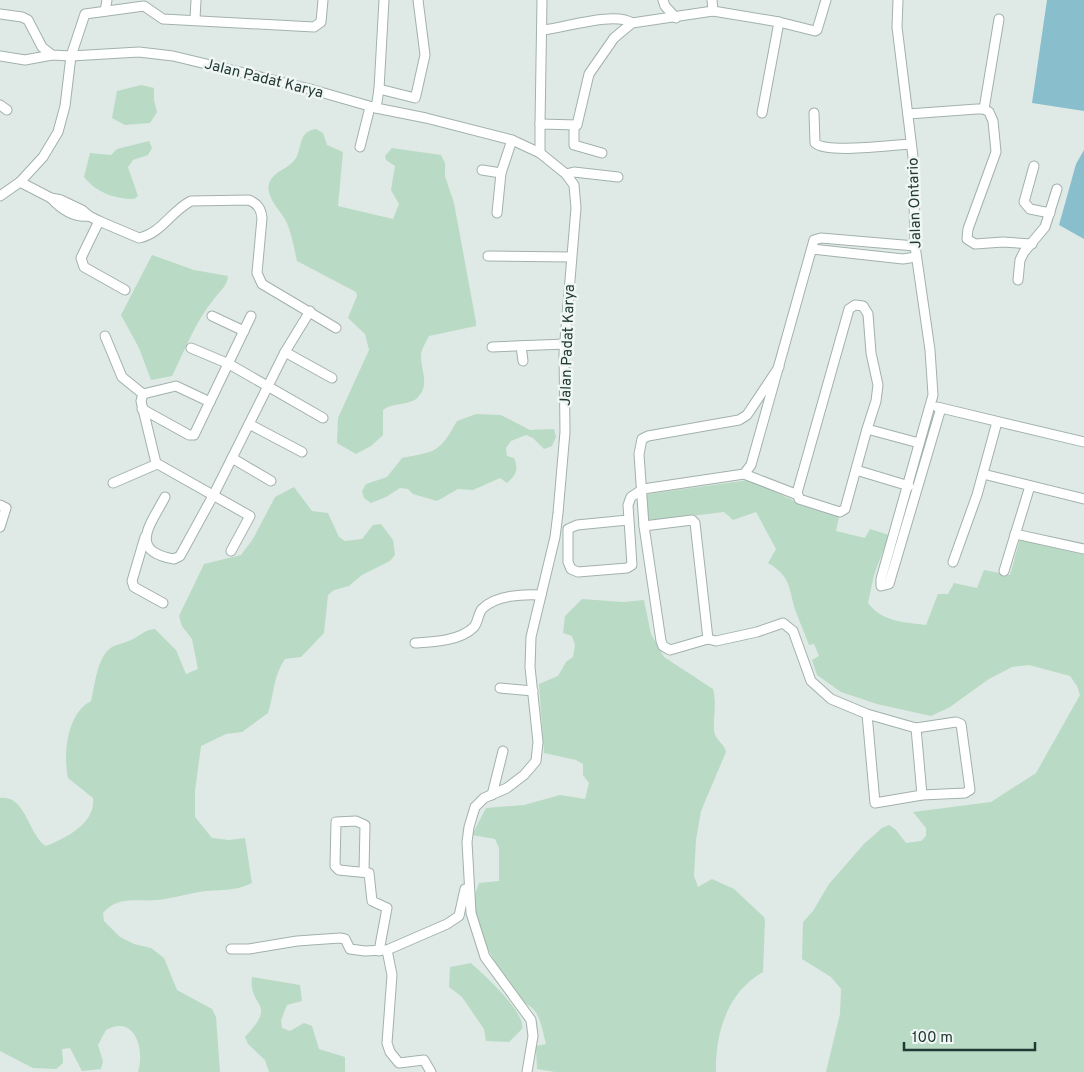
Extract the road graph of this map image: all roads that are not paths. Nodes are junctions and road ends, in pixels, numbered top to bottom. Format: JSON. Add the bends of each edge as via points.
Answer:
{"nodes":[{"id":1,"x":107,"y":0,"type":"edge"},
{"id":2,"x":196,"y":0,"type":"edge"},
{"id":3,"x":323,"y":0,"type":"edge"},
{"id":4,"x":384,"y":0,"type":"edge"},
{"id":5,"x":418,"y":0,"type":"edge"},
{"id":6,"x":542,"y":0,"type":"edge"},
{"id":7,"x":663,"y":0,"type":"edge"},
{"id":8,"x":712,"y":0,"type":"edge"},
{"id":9,"x":826,"y":0,"type":"edge"},
{"id":10,"x":898,"y":0,"type":"edge"},
{"id":11,"x":105,"y":11,"type":"junction"},
{"id":12,"x":713,"y":11,"type":"junction"},
{"id":13,"x":0,"y":14,"type":"edge"},
{"id":14,"x":676,"y":18,"type":"junction"},
{"id":15,"x":195,"y":19,"type":"junction"},
{"id":16,"x":999,"y":19,"type":"dead end"},
{"id":17,"x":778,"y":22,"type":"junction"},
{"id":18,"x":632,"y":23,"type":"junction"},
{"id":19,"x":543,"y":30,"type":"junction"},
{"id":20,"x":52,"y":55,"type":"junction"},
{"id":21,"x":0,"y":56,"type":"edge"},
{"id":22,"x":71,"y":56,"type":"junction"},
{"id":23,"x":379,"y":89,"type":"junction"},
{"id":24,"x":415,"y":98,"type":"junction"},
{"id":25,"x":373,"y":108,"type":"junction"},
{"id":26,"x":984,"y":109,"type":"junction"},
{"id":27,"x":762,"y":113,"type":"dead end"},
{"id":28,"x":814,"y":113,"type":"dead end"},
{"id":29,"x":908,"y":114,"type":"junction"},
{"id":30,"x":412,"y":115,"type":"junction"},
{"id":31,"x":540,"y":124,"type":"junction"},
{"id":32,"x":574,"y":126,"type":"junction"},
{"id":33,"x":512,"y":140,"type":"junction"},
{"id":34,"x":911,"y":144,"type":"junction"},
{"id":35,"x":360,"y":147,"type":"dead end"},
{"id":36,"x":540,"y":153,"type":"junction"},
{"id":37,"x":602,"y":154,"type":"dead end"},
{"id":38,"x":1034,"y":166,"type":"dead end"},
{"id":39,"x":482,"y":170,"type":"dead end"},
{"id":40,"x":501,"y":173,"type":"junction"},
{"id":41,"x":566,"y":174,"type":"junction"},
{"id":42,"x":618,"y":177,"type":"dead end"},
{"id":43,"x":20,"y":182,"type":"junction"},
{"id":44,"x":1057,"y":189,"type":"dead end"},
{"id":45,"x":0,"y":196,"type":"edge"},
{"id":46,"x":497,"y":213,"type":"dead end"},
{"id":47,"x":1050,"y":213,"type":"junction"},
{"id":48,"x":99,"y":221,"type":"junction"},
{"id":49,"x":1032,"y":244,"type":"junction"},
{"id":50,"x":915,"y":246,"type":"junction"},
{"id":51,"x":812,"y":249,"type":"junction"},
{"id":52,"x":488,"y":256,"type":"dead end"},
{"id":53,"x":571,"y":257,"type":"junction"},
{"id":54,"x":916,"y":257,"type":"junction"},
{"id":55,"x":1018,"y":280,"type":"dead end"},
{"id":56,"x":125,"y":290,"type":"dead end"},
{"id":57,"x":310,"y":312,"type":"junction"},
{"id":58,"x":212,"y":316,"type":"dead end"},
{"id":59,"x":251,"y":316,"type":"dead end"},
{"id":60,"x":336,"y":328,"type":"dead end"},
{"id":61,"x":244,"y":331,"type":"junction"},
{"id":62,"x":105,"y":336,"type":"dead end"},
{"id":63,"x":566,"y":344,"type":"junction"},
{"id":64,"x":521,"y":346,"type":"junction"},
{"id":65,"x":492,"y":347,"type":"dead end"},
{"id":66,"x":191,"y":348,"type":"dead end"},
{"id":67,"x":285,"y":352,"type":"junction"},
{"id":68,"x":523,"y":361,"type":"dead end"},
{"id":69,"x":229,"y":364,"type":"junction"},
{"id":70,"x":779,"y":367,"type":"junction"},
{"id":71,"x":332,"y":378,"type":"dead end"},
{"id":72,"x":269,"y":386,"type":"junction"},
{"id":73,"x":142,"y":394,"type":"junction"},
{"id":74,"x":210,"y":402,"type":"junction"},
{"id":75,"x":936,"y":407,"type":"junction"},
{"id":76,"x":142,"y":409,"type":"junction"},
{"id":77,"x":323,"y":418,"type":"dead end"},
{"id":78,"x":998,"y":422,"type":"junction"},
{"id":79,"x":249,"y":424,"type":"junction"},
{"id":80,"x":867,"y":429,"type":"junction"},
{"id":81,"x":1084,"y":442,"type":"edge"},
{"id":82,"x":919,"y":443,"type":"junction"},
{"id":83,"x":302,"y":452,"type":"dead end"},
{"id":84,"x":232,"y":458,"type":"junction"},
{"id":85,"x":157,"y":464,"type":"junction"},
{"id":86,"x":856,"y":470,"type":"junction"},
{"id":87,"x":744,"y":474,"type":"junction"},
{"id":88,"x":983,"y":474,"type":"junction"},
{"id":89,"x":270,"y":481,"type":"dead end"},
{"id":90,"x":113,"y":482,"type":"dead end"},
{"id":91,"x":1030,"y":486,"type":"junction"},
{"id":92,"x":914,"y":487,"type":"junction"},
{"id":93,"x":643,"y":489,"type":"junction"},
{"id":94,"x":214,"y":494,"type":"junction"},
{"id":95,"x":798,"y":495,"type":"junction"},
{"id":96,"x":165,"y":497,"type":"dead end"},
{"id":97,"x":1084,"y":499,"type":"edge"},
{"id":98,"x":0,"y":505,"type":"edge"},
{"id":99,"x":628,"y":520,"type":"junction"},
{"id":100,"x":644,"y":526,"type":"junction"},
{"id":101,"x":0,"y":527,"type":"edge"},
{"id":102,"x":1015,"y":534,"type":"junction"},
{"id":103,"x":145,"y":536,"type":"junction"},
{"id":104,"x":1084,"y":549,"type":"edge"},
{"id":105,"x":231,"y":551,"type":"dead end"},
{"id":106,"x":953,"y":562,"type":"dead end"},
{"id":107,"x":1004,"y":571,"type":"dead end"},
{"id":108,"x":541,"y":595,"type":"junction"},
{"id":109,"x":163,"y":603,"type":"dead end"},
{"id":110,"x":708,"y":639,"type":"junction"},
{"id":111,"x":415,"y":643,"type":"dead end"},
{"id":112,"x":500,"y":688,"type":"dead end"},
{"id":113,"x":533,"y":691,"type":"junction"},
{"id":114,"x":867,"y":714,"type":"junction"},
{"id":115,"x":916,"y":728,"type":"junction"},
{"id":116,"x":503,"y":751,"type":"dead end"},
{"id":117,"x":492,"y":795,"type":"junction"},
{"id":118,"x":922,"y":795,"type":"junction"},
{"id":119,"x":364,"y":871,"type":"junction"},
{"id":120,"x":468,"y":876,"type":"junction"},
{"id":121,"x":231,"y":949,"type":"dead end"},
{"id":122,"x":383,"y":950,"type":"junction"},
{"id":123,"x":431,"y":1072,"type":"edge"},
{"id":124,"x":527,"y":1072,"type":"edge"}],
"edges":[{"from":1,"to":11,"type":"street"},
{"from":2,"to":15,"type":"street"},
{"from":3,"to":15,"type":"street","via":[[321,22],[314,27]]},
{"from":4,"to":23,"type":"street"},
{"from":5,"to":24,"type":"street","via":[[425,55]]},
{"from":6,"to":19,"type":"street"},
{"from":7,"to":14,"type":"street"},
{"from":8,"to":12,"type":"street"},
{"from":9,"to":17,"type":"street","via":[[816,31]]},
{"from":10,"to":29,"type":"street","name":"Jalan Ontario","via":[[897,27]]},
{"from":11,"to":15,"type":"street","via":[[144,6],[163,19]]},
{"from":11,"to":22,"type":"street","via":[[85,14]]},
{"from":12,"to":14,"type":"street"},
{"from":12,"to":17,"type":"street"},
{"from":13,"to":20,"type":"street","via":[[28,20],[42,47]]},
{"from":14,"to":18,"type":"street"},
{"from":16,"to":26,"type":"street"},
{"from":17,"to":27,"type":"street"},
{"from":18,"to":19,"type":"street","via":[[622,18]]},
{"from":18,"to":32,"type":"street","via":[[614,38],[589,74],[577,125]]},
{"from":19,"to":31,"type":"street"},
{"from":20,"to":21,"type":"street","name":"Jalan Padat Karya","via":[[25,60]]},
{"from":20,"to":22,"type":"street","name":"Jalan Padat Karya"},
{"from":22,"to":25,"type":"street","name":"Jalan Padat Karya","via":[[139,52],[173,56],[310,88]]},
{"from":22,"to":43,"type":"street","via":[[65,106],[58,132],[43,157]]},
{"from":23,"to":24,"type":"street"},
{"from":23,"to":25,"type":"street"},
{"from":24,"to":30,"type":"street"},
{"from":25,"to":30,"type":"street","name":"Jalan Padat Karya"},
{"from":25,"to":35,"type":"street"},
{"from":26,"to":29,"type":"street"},
{"from":26,"to":49,"type":"street","via":[[993,121],[996,152],[967,239],[975,244]]},
{"from":28,"to":34,"type":"street","via":[[814,143],[819,146],[840,149]]},
{"from":29,"to":34,"type":"street","name":"Jalan Ontario"},
{"from":30,"to":33,"type":"street","name":"Jalan Padat Karya"},
{"from":31,"to":32,"type":"street"},
{"from":31,"to":36,"type":"street"},
{"from":32,"to":37,"type":"street","via":[[574,145]]},
{"from":33,"to":36,"type":"street","name":"Jalan Padat Karya"},
{"from":33,"to":40,"type":"street"},
{"from":34,"to":50,"type":"street","name":"Jalan Ontario"},
{"from":36,"to":41,"type":"street","name":"Jalan Padat Karya"},
{"from":38,"to":47,"type":"street","via":[[1024,202],[1030,209]]},
{"from":39,"to":40,"type":"street"},
{"from":40,"to":46,"type":"street"},
{"from":41,"to":42,"type":"street"},
{"from":41,"to":53,"type":"street","name":"Jalan Padat Karya","via":[[574,185],[576,198]]},
{"from":43,"to":45,"type":"street"},
{"from":43,"to":48,"type":"street","via":[[77,216],[89,216]]},
{"from":44,"to":47,"type":"street"},
{"from":47,"to":49,"type":"street","via":[[1045,228]]},
{"from":48,"to":56,"type":"street","via":[[81,262]]},
{"from":48,"to":57,"type":"street","via":[[139,238],[156,232],[191,201],[255,202],[262,211],[259,279],[262,284]]},
{"from":49,"to":55,"type":"street","via":[[1020,260]]},
{"from":50,"to":51,"type":"street","via":[[821,238],[814,240]]},
{"from":50,"to":54,"type":"street","name":"Jalan Ontario"},
{"from":51,"to":54,"type":"street","via":[[903,259]]},
{"from":51,"to":70,"type":"street"},
{"from":52,"to":53,"type":"street"},
{"from":53,"to":63,"type":"street","name":"Jalan Padat Karya"},
{"from":54,"to":75,"type":"street","name":"Jalan Ontario"},
{"from":57,"to":60,"type":"street"},
{"from":57,"to":67,"type":"street"},
{"from":58,"to":61,"type":"street"},
{"from":59,"to":61,"type":"street"},
{"from":61,"to":69,"type":"street"},
{"from":62,"to":73,"type":"street","via":[[122,377]]},
{"from":63,"to":64,"type":"street"},
{"from":63,"to":108,"type":"street","name":"Jalan Padat Karya","via":[[565,432],[558,513]]},
{"from":64,"to":65,"type":"street"},
{"from":64,"to":68,"type":"street"},
{"from":66,"to":69,"type":"street"},
{"from":67,"to":71,"type":"street"},
{"from":67,"to":72,"type":"street"},
{"from":69,"to":72,"type":"street"},
{"from":69,"to":74,"type":"street"},
{"from":70,"to":87,"type":"street","via":[[751,465]]},
{"from":70,"to":93,"type":"street","via":[[747,415],[739,420],[648,436],[642,440],[639,454]]},
{"from":72,"to":77,"type":"street"},
{"from":72,"to":79,"type":"street"},
{"from":73,"to":74,"type":"street","via":[[176,386]]},
{"from":73,"to":76,"type":"street"},
{"from":74,"to":76,"type":"street","via":[[192,436]]},
{"from":75,"to":78,"type":"street"},
{"from":75,"to":82,"type":"street"},
{"from":75,"to":92,"type":"street"},
{"from":76,"to":85,"type":"street"},
{"from":78,"to":81,"type":"street"},
{"from":78,"to":88,"type":"street"},
{"from":79,"to":83,"type":"street"},
{"from":79,"to":84,"type":"street"},
{"from":80,"to":82,"type":"street"},
{"from":80,"to":86,"type":"street"},
{"from":80,"to":95,"type":"street","via":[[878,385],[868,314],[863,306],[855,305],[849,309]]},
{"from":82,"to":92,"type":"street"},
{"from":84,"to":89,"type":"street"},
{"from":84,"to":94,"type":"street"},
{"from":85,"to":90,"type":"street"},
{"from":85,"to":94,"type":"street"},
{"from":86,"to":92,"type":"street"},
{"from":86,"to":95,"type":"street","via":[[845,509],[840,512],[799,499]]},
{"from":87,"to":93,"type":"street"},
{"from":87,"to":95,"type":"street"},
{"from":88,"to":91,"type":"street"},
{"from":88,"to":106,"type":"street"},
{"from":91,"to":97,"type":"street"},
{"from":91,"to":102,"type":"street"},
{"from":92,"to":92,"type":"street","via":[[889,584],[881,586],[881,578]]},
{"from":93,"to":99,"type":"street","via":[[628,502]]},
{"from":93,"to":100,"type":"street"},
{"from":94,"to":103,"type":"street","via":[[180,556],[174,559],[154,552],[146,544]]},
{"from":94,"to":105,"type":"street","via":[[250,516]]},
{"from":96,"to":103,"type":"street"},
{"from":98,"to":101,"type":"street","via":[[6,508]]},
{"from":99,"to":99,"type":"street","via":[[632,565],[578,572],[572,569],[568,562],[568,529]]},
{"from":100,"to":110,"type":"street","via":[[663,646],[670,650]]},
{"from":100,"to":110,"type":"street","via":[[695,522]]},
{"from":102,"to":104,"type":"street"},
{"from":102,"to":107,"type":"street"},
{"from":103,"to":109,"type":"street","via":[[132,581],[134,587]]},
{"from":108,"to":111,"type":"street","via":[[523,594],[495,602],[482,609],[470,629],[444,640]]},
{"from":108,"to":113,"type":"street","name":"Jalan Padat Karya","via":[[531,637]]},
{"from":110,"to":114,"type":"street","via":[[716,642],[783,623],[793,631],[811,681],[831,699]]},
{"from":112,"to":113,"type":"street"},
{"from":113,"to":117,"type":"street","name":"Jalan Padat Karya","via":[[538,742],[536,761],[524,775]]},
{"from":114,"to":115,"type":"street"},
{"from":114,"to":118,"type":"street","via":[[875,803]]},
{"from":115,"to":118,"type":"street"},
{"from":115,"to":118,"type":"street","via":[[961,724],[970,790]]},
{"from":116,"to":117,"type":"street"},
{"from":117,"to":120,"type":"street","name":"Jalan Padat Karya","via":[[475,807],[472,815]]},
{"from":119,"to":119,"type":"street","via":[[339,870],[335,866],[336,822],[356,821],[365,825]]},
{"from":119,"to":122,"type":"street","via":[[370,875],[372,901],[387,908]]},
{"from":120,"to":122,"type":"street","via":[[459,916]]},
{"from":120,"to":124,"type":"street","name":"Jalan Padat Karya","via":[[471,913],[485,956],[531,1020],[533,1036]]},
{"from":121,"to":122,"type":"street","via":[[340,938],[345,939],[350,949]]},
{"from":122,"to":123,"type":"street","via":[[392,975],[388,1047],[399,1063],[424,1060]]}]}
